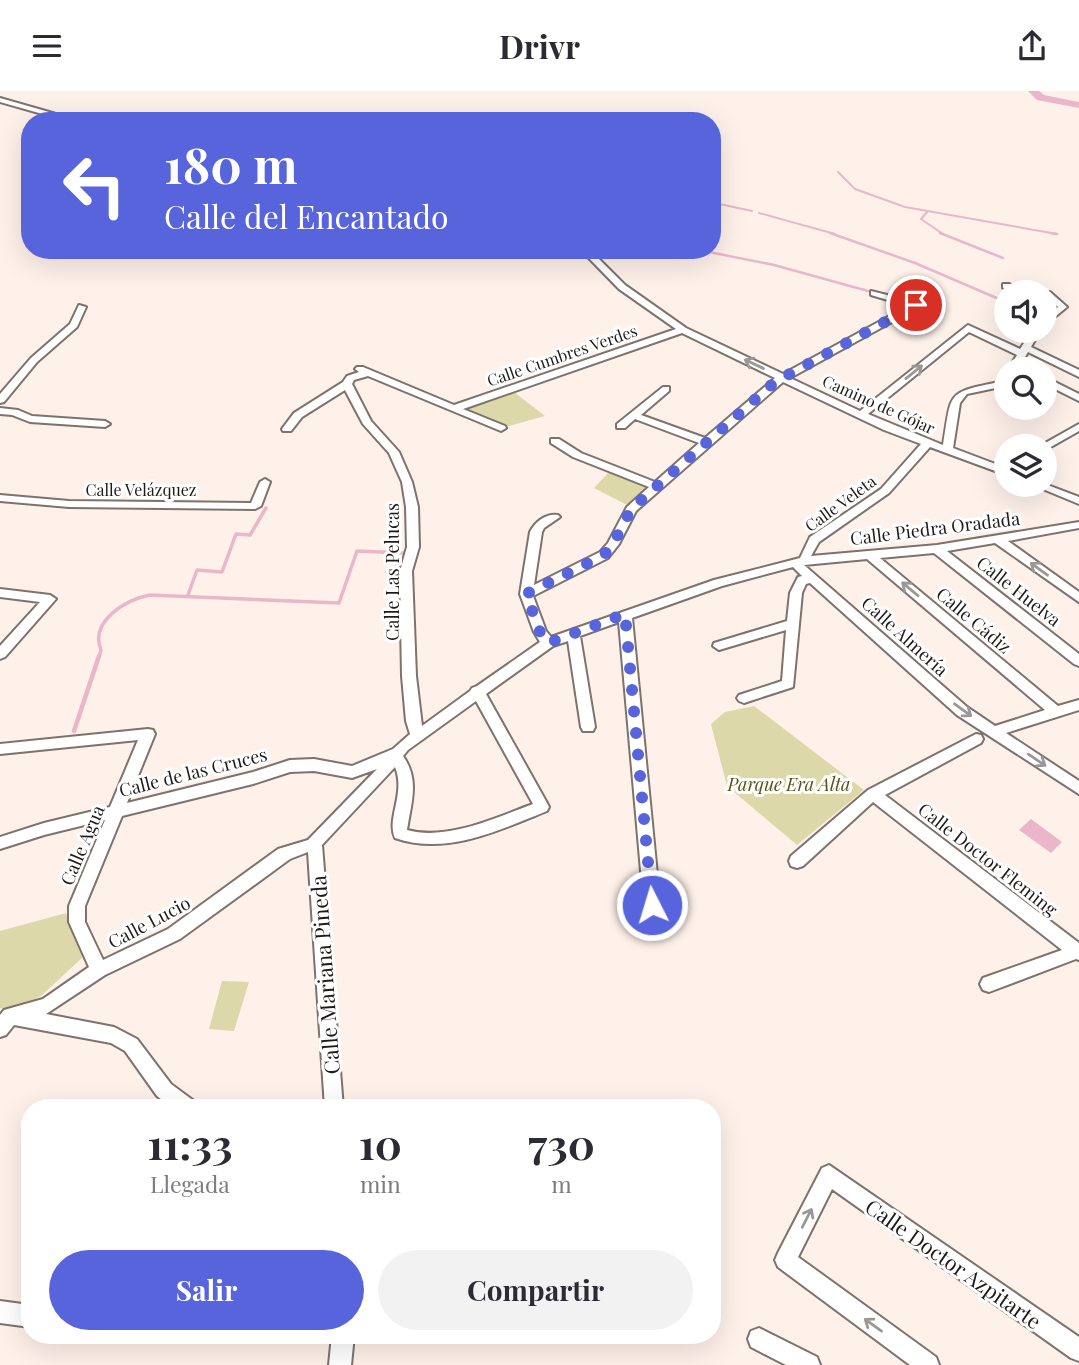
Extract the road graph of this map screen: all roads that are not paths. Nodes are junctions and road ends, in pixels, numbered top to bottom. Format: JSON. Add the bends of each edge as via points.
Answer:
{"nodes":[{"id":1,"x":0,"y":100,"type":"edge"},
{"id":2,"x":43,"y":112,"type":"edge"},
{"id":3,"x":594,"y":259,"type":"edge"},
{"id":4,"x":925,"y":290,"type":"dead end"},
{"id":5,"x":874,"y":293,"type":"dead end"},
{"id":6,"x":1057,"y":301,"type":"edge"},
{"id":7,"x":908,"y":303,"type":"junction"},
{"id":8,"x":82,"y":307,"type":"dead end"},
{"id":9,"x":1058,"y":312,"type":"edge"},
{"id":10,"x":683,"y":330,"type":"junction"},
{"id":11,"x":1028,"y":343,"type":"edge"},
{"id":12,"x":1023,"y":351,"type":"junction"},
{"id":13,"x":1020,"y":357,"type":"edge"},
{"id":14,"x":357,"y":366,"type":"dead end"},
{"id":15,"x":366,"y":373,"type":"junction"},
{"id":16,"x":1076,"y":373,"type":"edge"},
{"id":17,"x":783,"y":377,"type":"junction"},
{"id":18,"x":349,"y":381,"type":"junction"},
{"id":19,"x":994,"y":386,"type":"edge"},
{"id":20,"x":666,"y":389,"type":"dead end"},
{"id":21,"x":1079,"y":398,"type":"edge"},
{"id":22,"x":0,"y":400,"type":"edge"},
{"id":23,"x":452,"y":409,"type":"junction"},
{"id":24,"x":0,"y":411,"type":"edge"},
{"id":25,"x":633,"y":415,"type":"junction"},
{"id":26,"x":861,"y":415,"type":"junction"},
{"id":27,"x":105,"y":424,"type":"dead end"},
{"id":28,"x":621,"y":426,"type":"dead end"},
{"id":29,"x":1079,"y":427,"type":"edge"},
{"id":30,"x":501,"y":428,"type":"dead end"},
{"id":31,"x":287,"y":429,"type":"dead end"},
{"id":32,"x":1057,"y":439,"type":"edge"},
{"id":33,"x":555,"y":441,"type":"dead end"},
{"id":34,"x":706,"y":442,"type":"junction"},
{"id":35,"x":928,"y":443,"type":"junction"},
{"id":36,"x":947,"y":450,"type":"junction"},
{"id":37,"x":994,"y":466,"type":"edge"},
{"id":38,"x":265,"y":482,"type":"dead end"},
{"id":39,"x":656,"y":486,"type":"junction"},
{"id":40,"x":1057,"y":492,"type":"edge"},
{"id":41,"x":0,"y":498,"type":"edge"},
{"id":42,"x":1079,"y":501,"type":"edge"},
{"id":43,"x":554,"y":517,"type":"dead end"},
{"id":44,"x":1078,"y":526,"type":"edge"},
{"id":45,"x":998,"y":539,"type":"junction"},
{"id":46,"x":937,"y":549,"type":"junction"},
{"id":47,"x":869,"y":555,"type":"junction"},
{"id":48,"x":801,"y":564,"type":"junction"},
{"id":49,"x":814,"y":579,"type":"junction"},
{"id":50,"x":0,"y":593,"type":"edge"},
{"id":51,"x":796,"y":593,"type":"junction"},
{"id":52,"x":526,"y":594,"type":"junction"},
{"id":53,"x":1079,"y":598,"type":"edge"},
{"id":54,"x":625,"y":614,"type":"junction"},
{"id":55,"x":792,"y":624,"type":"junction"},
{"id":56,"x":573,"y":633,"type":"junction"},
{"id":57,"x":548,"y":643,"type":"junction"},
{"id":58,"x":719,"y":646,"type":"dead end"},
{"id":59,"x":0,"y":654,"type":"edge"},
{"id":60,"x":1079,"y":661,"type":"edge"},
{"id":61,"x":477,"y":691,"type":"junction"},
{"id":62,"x":744,"y":698,"type":"dead end"},
{"id":63,"x":1079,"y":705,"type":"edge"},
{"id":64,"x":1056,"y":712,"type":"junction"},
{"id":65,"x":588,"y":727,"type":"dead end"},
{"id":66,"x":995,"y":731,"type":"junction"},
{"id":67,"x":418,"y":736,"type":"junction"},
{"id":68,"x":976,"y":739,"type":"dead end"},
{"id":69,"x":0,"y":749,"type":"edge"},
{"id":70,"x":394,"y":754,"type":"junction"},
{"id":71,"x":1079,"y":788,"type":"edge"},
{"id":72,"x":873,"y":794,"type":"junction"},
{"id":73,"x":117,"y":811,"type":"junction"},
{"id":74,"x":0,"y":843,"type":"edge"},
{"id":75,"x":313,"y":844,"type":"junction"},
{"id":76,"x":797,"y":861,"type":"dead end"},
{"id":77,"x":652,"y":905,"type":"dead end"},
{"id":78,"x":1078,"y":952,"type":"edge"},
{"id":79,"x":99,"y":970,"type":"junction"},
{"id":80,"x":989,"y":983,"type":"dead end"},
{"id":81,"x":5,"y":1022,"type":"edge"},
{"id":82,"x":176,"y":1099,"type":"edge"},
{"id":83,"x":333,"y":1099,"type":"edge"},
{"id":84,"x":0,"y":1312,"type":"edge"},
{"id":85,"x":21,"y":1315,"type":"edge"},
{"id":86,"x":759,"y":1339,"type":"dead end"},
{"id":87,"x":342,"y":1344,"type":"edge"},
{"id":88,"x":1079,"y":1350,"type":"edge"},
{"id":89,"x":340,"y":1365,"type":"edge"},
{"id":90,"x":809,"y":1365,"type":"edge"},
{"id":91,"x":928,"y":1365,"type":"edge"}],
"edges":[{"from":1,"to":2,"type":"street"},
{"from":3,"to":10,"type":"street","name":"Camino de Gójar","via":[[622,287]]},
{"from":4,"to":7,"type":"street"},
{"from":5,"to":7,"type":"street"},
{"from":6,"to":9,"type":"street","via":[[1063,307]]},
{"from":7,"to":17,"type":"street","via":[[916,305]]},
{"from":8,"to":22,"type":"street","via":[[74,325],[34,360]]},
{"from":17,"to":10,"type":"street","name":"Camino de Gójar","one_way":true},
{"from":10,"to":23,"type":"street","name":"Calle Cumbres Verdes"},
{"from":11,"to":12,"type":"street"},
{"from":12,"to":13,"type":"street"},
{"from":12,"to":16,"type":"street"},
{"from":26,"to":12,"type":"street","one_way":true,"via":[[968,328]]},
{"from":14,"to":15,"type":"street"},
{"from":15,"to":18,"type":"street"},
{"from":15,"to":23,"type":"street"},
{"from":16,"to":21,"type":"street","via":[[1050,383]]},
{"from":17,"to":26,"type":"street","name":"Camino de Gójar"},
{"from":17,"to":34,"type":"street"},
{"from":18,"to":31,"type":"street","via":[[298,415]]},
{"from":18,"to":67,"type":"street","name":"Calle Las Pelucas","via":[[367,422],[394,452],[412,507],[413,547],[406,571],[408,675],[412,722]]},
{"from":19,"to":36,"type":"street","via":[[964,392],[956,402]]},
{"from":20,"to":25,"type":"street"},
{"from":23,"to":30,"type":"street"},
{"from":24,"to":27,"type":"street","via":[[30,419]]},
{"from":25,"to":28,"type":"street"},
{"from":25,"to":34,"type":"street"},
{"from":26,"to":35,"type":"street","name":"Camino de Gójar"},
{"from":29,"to":32,"type":"street"},
{"from":33,"to":39,"type":"street","via":[[577,456]]},
{"from":34,"to":39,"type":"street"},
{"from":35,"to":36,"type":"street","name":"Camino de Gójar"},
{"from":35,"to":48,"type":"street","name":"Calle Veleta","via":[[885,491],[814,540]]},
{"from":36,"to":37,"type":"street","name":"Camino de Gójar"},
{"from":38,"to":41,"type":"street","name":"Calle Velázquez","via":[[255,506],[69,504]]},
{"from":39,"to":52,"type":"street","via":[[631,509],[604,555]]},
{"from":40,"to":42,"type":"street"},
{"from":43,"to":52,"type":"street","via":[[536,532]]},
{"from":44,"to":45,"type":"street","name":"Calle Piedra Oradada"},
{"from":45,"to":46,"type":"street","name":"Calle Piedra Oradada"},
{"from":53,"to":45,"type":"street","one_way":true},
{"from":46,"to":47,"type":"street","name":"Calle Piedra Oradada"},
{"from":46,"to":60,"type":"street","name":"Calle Huelva"},
{"from":47,"to":48,"type":"street","name":"Calle Piedra Oradada"},
{"from":64,"to":47,"type":"street","name":"Calle Cádiz","one_way":true},
{"from":48,"to":49,"type":"street","name":"Calle Almería"},
{"from":48,"to":51,"type":"street","name":"Calle Veleta","via":[[794,582]]},
{"from":48,"to":54,"type":"street","name":"Calle Piedra Oradada","via":[[718,583]]},
{"from":49,"to":51,"type":"street","via":[[802,580]]},
{"from":49,"to":66,"type":"street","name":"Calle Almería","one_way":true,"via":[[962,711]]},
{"from":50,"to":59,"type":"street","via":[[50,599]]},
{"from":51,"to":55,"type":"street","name":"Calle Veleta"},
{"from":52,"to":57,"type":"street"},
{"from":54,"to":56,"type":"street","name":"Calle Piedra Oradada"},
{"from":54,"to":77,"type":"street"},
{"from":55,"to":58,"type":"street"},
{"from":55,"to":62,"type":"street","name":"Calle Veleta","via":[[788,684]]},
{"from":56,"to":57,"type":"street","name":"Calle Piedra Oradada"},
{"from":56,"to":65,"type":"street"},
{"from":57,"to":61,"type":"street","name":"Calle Piedra Oradada"},
{"from":61,"to":67,"type":"street","name":"Calle Piedra Oradada"},
{"from":61,"to":70,"type":"street","via":[[542,807],[466,832],[408,838],[399,829],[406,792],[405,765]]},
{"from":63,"to":64,"type":"street"},
{"from":64,"to":66,"type":"street"},
{"from":66,"to":71,"type":"street","name":"Calle Almería","one_way":true},
{"from":67,"to":70,"type":"street","name":"Calle Piedra Oradada"},
{"from":68,"to":72,"type":"street"},
{"from":69,"to":73,"type":"street","name":"Calle Agua","via":[[148,734]]},
{"from":70,"to":73,"type":"street","name":"Calle de las Cruces","via":[[352,772],[289,766]]},
{"from":70,"to":75,"type":"street","via":[[382,773]]},
{"from":72,"to":76,"type":"street"},
{"from":72,"to":78,"type":"street","name":"Calle Doctor Fleming"},
{"from":73,"to":74,"type":"street","name":"Calle de las Cruces"},
{"from":73,"to":79,"type":"street","name":"Calle Agua","via":[[77,907],[76,922]]},
{"from":75,"to":79,"type":"street","name":"Calle Lucio","via":[[284,853],[174,934]]},
{"from":75,"to":83,"type":"street","name":"Calle Mariana Pineda"},
{"from":78,"to":80,"type":"street"},
{"from":79,"to":81,"type":"street","name":"Calle Lucio","via":[[47,1006]]},
{"from":81,"to":82,"type":"street","via":[[114,1035],[131,1045]]},
{"from":84,"to":85,"type":"street"},
{"from":86,"to":90,"type":"street"},
{"from":87,"to":89,"type":"street"},
{"from":91,"to":88,"type":"street","name":"Calle Doctor Azpitarte","one_way":true,"via":[[785,1260],[829,1175]]}]}
